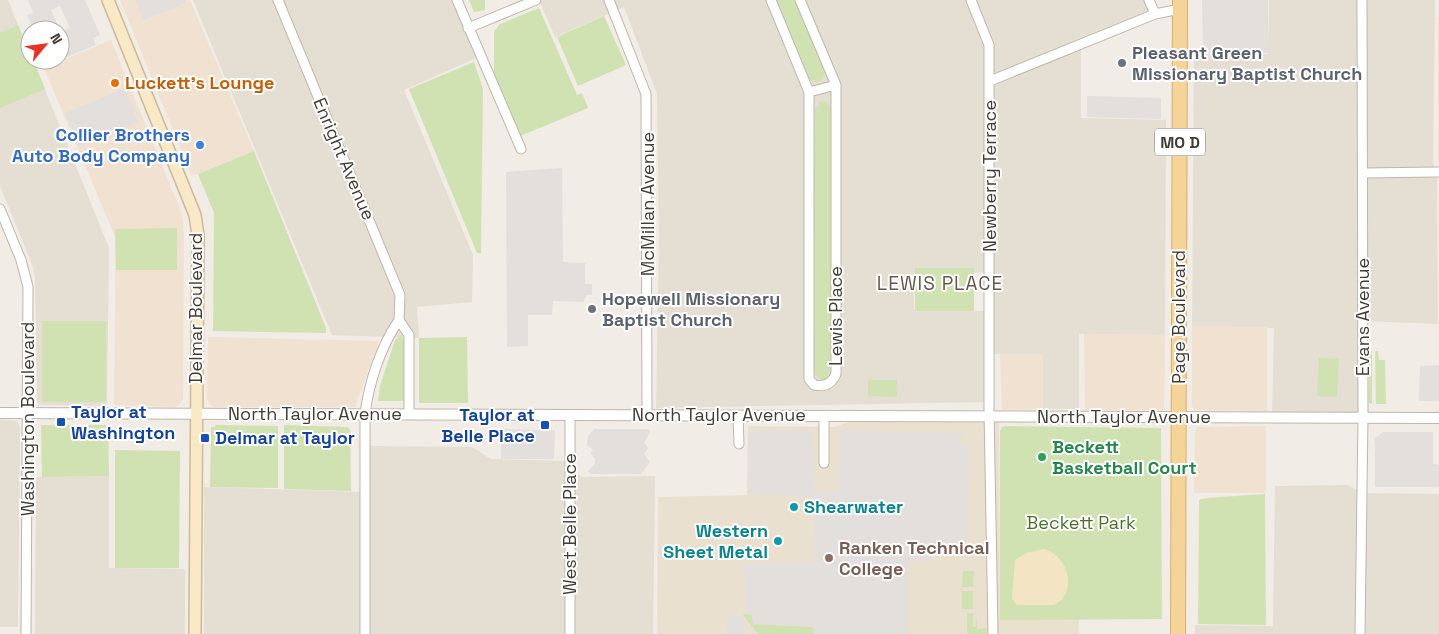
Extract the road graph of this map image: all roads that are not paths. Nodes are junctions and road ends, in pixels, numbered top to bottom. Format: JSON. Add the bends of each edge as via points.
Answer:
{"nodes":[{"id":1,"x":108,"y":0,"type":"edge"},
{"id":2,"x":278,"y":0,"type":"edge"},
{"id":3,"x":457,"y":0,"type":"edge"},
{"id":4,"x":536,"y":0,"type":"edge"},
{"id":5,"x":609,"y":0,"type":"edge"},
{"id":6,"x":771,"y":0,"type":"edge"},
{"id":7,"x":800,"y":0,"type":"edge"},
{"id":8,"x":971,"y":0,"type":"edge"},
{"id":9,"x":1149,"y":0,"type":"edge"},
{"id":10,"x":1362,"y":0,"type":"edge"},
{"id":11,"x":1180,"y":5,"type":"edge"},
{"id":12,"x":1155,"y":14,"type":"junction"},
{"id":13,"x":468,"y":28,"type":"junction"},
{"id":14,"x":990,"y":81,"type":"junction"},
{"id":15,"x":836,"y":85,"type":"junction"},
{"id":16,"x":809,"y":92,"type":"junction"},
{"id":17,"x":521,"y":149,"type":"dead end"},
{"id":18,"x":1439,"y":172,"type":"edge"},
{"id":19,"x":1363,"y":173,"type":"junction"},
{"id":20,"x":0,"y":209,"type":"edge"},
{"id":21,"x":400,"y":320,"type":"junction"},
{"id":22,"x":0,"y":413,"type":"edge"},
{"id":23,"x":28,"y":413,"type":"junction"},
{"id":24,"x":195,"y":413,"type":"junction"},
{"id":25,"x":365,"y":414,"type":"junction"},
{"id":26,"x":409,"y":414,"type":"junction"},
{"id":27,"x":570,"y":415,"type":"junction"},
{"id":28,"x":648,"y":415,"type":"junction"},
{"id":29,"x":738,"y":416,"type":"junction"},
{"id":30,"x":824,"y":416,"type":"junction"},
{"id":31,"x":989,"y":417,"type":"junction"},
{"id":32,"x":1179,"y":418,"type":"junction"},
{"id":33,"x":1363,"y":418,"type":"junction"},
{"id":34,"x":1439,"y":418,"type":"edge"},
{"id":35,"x":739,"y":444,"type":"dead end"},
{"id":36,"x":824,"y":462,"type":"dead end"},
{"id":37,"x":26,"y":634,"type":"edge"},
{"id":38,"x":195,"y":634,"type":"edge"},
{"id":39,"x":365,"y":634,"type":"edge"},
{"id":40,"x":570,"y":634,"type":"edge"},
{"id":41,"x":993,"y":634,"type":"edge"},
{"id":42,"x":1178,"y":634,"type":"edge"},
{"id":43,"x":1360,"y":634,"type":"edge"}],
"edges":[{"from":1,"to":24,"type":"main road","name":"Delmar Boulevard","via":[[195,215],[198,235]]},
{"from":2,"to":21,"type":"street","name":"Enright Avenue","via":[[394,279],[400,295]]},
{"from":3,"to":13,"type":"street"},
{"from":4,"to":13,"type":"street"},
{"from":5,"to":28,"type":"street","name":"McMillan Avenue","via":[[646,94]]},
{"from":6,"to":16,"type":"street","name":"Lewis Place"},
{"from":7,"to":15,"type":"street","name":"Lewis Place"},
{"from":8,"to":14,"type":"street","name":"Newberry Terrace","via":[[990,45]]},
{"from":9,"to":12,"type":"street"},
{"from":10,"to":19,"type":"street","name":"Evans Avenue"},
{"from":11,"to":12,"type":"street"},
{"from":11,"to":32,"type":"main road","name":"Page Boulevard","number":"MO D"},
{"from":12,"to":14,"type":"street"},
{"from":13,"to":17,"type":"street"},
{"from":14,"to":31,"type":"street","name":"Newberry Terrace"},
{"from":15,"to":16,"type":"street"},
{"from":15,"to":16,"type":"street","name":"Lewis Place","via":[[836,374],[830,383],[822,386],[814,385],[809,379]]},
{"from":18,"to":19,"type":"street"},
{"from":19,"to":33,"type":"street","name":"Evans Avenue"},
{"from":20,"to":23,"type":"street","name":"Washington Boulevard","via":[[21,260],[28,287]]},
{"from":21,"to":25,"type":"street","via":[[387,337]]},
{"from":21,"to":26,"type":"street","name":"Enright Avenue","via":[[409,335]]},
{"from":22,"to":23,"type":"street","name":"North Taylor Avenue"},
{"from":23,"to":24,"type":"street","name":"North Taylor Avenue"},
{"from":23,"to":37,"type":"street","name":"Washington Boulevard"},
{"from":24,"to":25,"type":"street","name":"North Taylor Avenue"},
{"from":24,"to":38,"type":"main road","name":"Delmar Boulevard"},
{"from":25,"to":26,"type":"street","name":"North Taylor Avenue"},
{"from":25,"to":39,"type":"street"},
{"from":26,"to":27,"type":"street","name":"North Taylor Avenue"},
{"from":27,"to":28,"type":"street","name":"North Taylor Avenue"},
{"from":27,"to":40,"type":"street","name":"West Belle Place"},
{"from":28,"to":29,"type":"street","name":"North Taylor Avenue"},
{"from":29,"to":30,"type":"street","name":"North Taylor Avenue"},
{"from":29,"to":35,"type":"street"},
{"from":30,"to":31,"type":"street","name":"North Taylor Avenue"},
{"from":30,"to":36,"type":"street"},
{"from":31,"to":32,"type":"street","name":"North Taylor Avenue"},
{"from":31,"to":41,"type":"street","name":"Newberry Terrace"},
{"from":32,"to":33,"type":"street","name":"North Taylor Avenue"},
{"from":32,"to":42,"type":"main road","name":"Page Boulevard","number":"MO D"},
{"from":33,"to":34,"type":"street","name":"North Taylor Avenue"},
{"from":33,"to":43,"type":"street","name":"Evans Avenue"}]}
